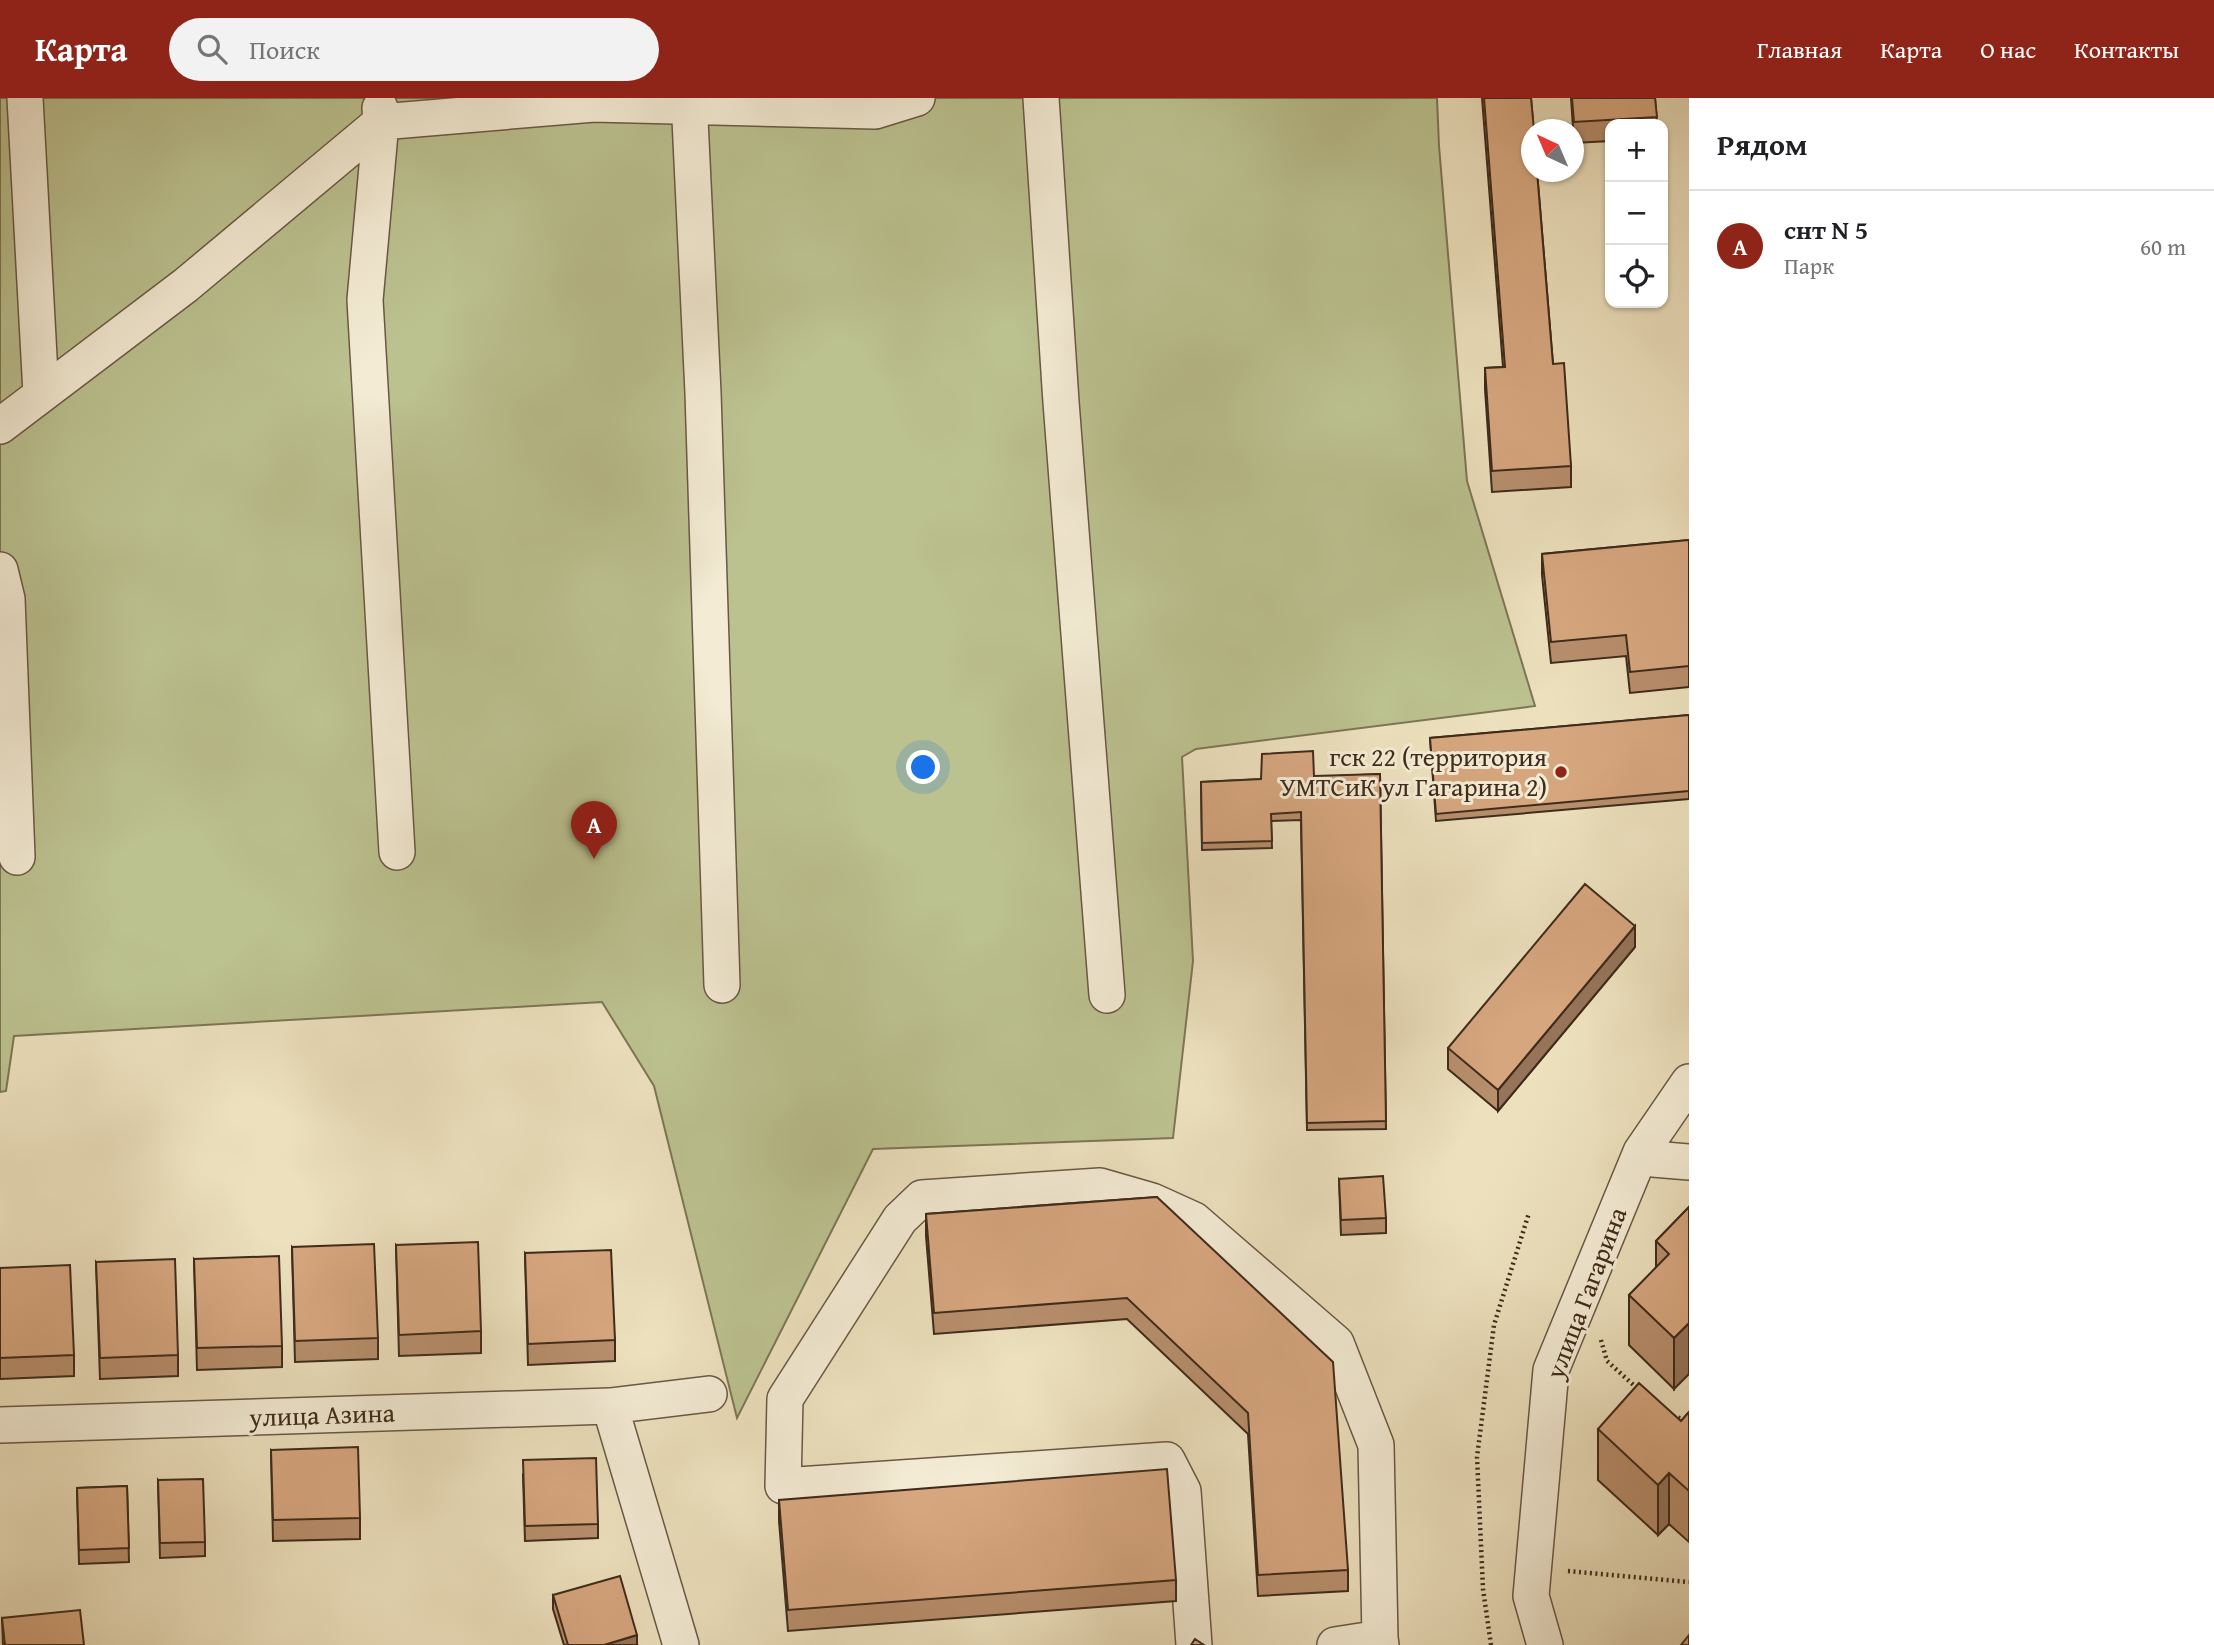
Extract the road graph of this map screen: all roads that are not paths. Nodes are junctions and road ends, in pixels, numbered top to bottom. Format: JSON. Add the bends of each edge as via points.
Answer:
{"nodes":[{"id":1,"x":25,"y":98,"type":"edge"},
{"id":2,"x":406,"y":98,"type":"edge"},
{"id":3,"x":917,"y":98,"type":"edge"},
{"id":4,"x":1041,"y":98,"type":"edge"},
{"id":5,"x":690,"y":102,"type":"edge"},
{"id":6,"x":381,"y":110,"type":"edge"},
{"id":7,"x":41,"y":394,"type":"junction"},
{"id":8,"x":0,"y":426,"type":"edge"},
{"id":9,"x":0,"y":570,"type":"edge"},
{"id":10,"x":397,"y":852,"type":"dead end"},
{"id":11,"x":17,"y":857,"type":"dead end"},
{"id":12,"x":722,"y":985,"type":"dead end"},
{"id":13,"x":1107,"y":995,"type":"dead end"},
{"id":14,"x":1689,"y":1082,"type":"edge"},
{"id":15,"x":1641,"y":1152,"type":"junction"},
{"id":16,"x":1689,"y":1162,"type":"edge"},
{"id":17,"x":709,"y":1394,"type":"dead end"},
{"id":18,"x":610,"y":1406,"type":"junction"},
{"id":19,"x":34,"y":1424,"type":"junction"},
{"id":20,"x":0,"y":1425,"type":"edge"},
{"id":21,"x":0,"y":1448,"type":"edge"},
{"id":22,"x":1381,"y":1642,"type":"edge"},
{"id":23,"x":681,"y":1645,"type":"edge"},
{"id":24,"x":1194,"y":1645,"type":"edge"},
{"id":25,"x":1335,"y":1645,"type":"edge"},
{"id":26,"x":1545,"y":1645,"type":"edge"}],
"edges":[{"from":1,"to":7,"type":"street"},
{"from":2,"to":6,"type":"street"},
{"from":3,"to":5,"type":"street","via":[[875,111]]},
{"from":4,"to":13,"type":"street"},
{"from":5,"to":6,"type":"street"},
{"from":5,"to":12,"type":"street"},
{"from":6,"to":7,"type":"street","via":[[186,285]]},
{"from":6,"to":10,"type":"street","via":[[365,300]]},
{"from":7,"to":8,"type":"street"},
{"from":9,"to":11,"type":"street","via":[[7,599]]},
{"from":14,"to":15,"type":"street","name":"улица Гагарина"},
{"from":15,"to":16,"type":"street","via":[[1653,1159]]},
{"from":15,"to":26,"type":"street","name":"улица Гагарина","via":[[1551,1370],[1531,1597]]},
{"from":17,"to":18,"type":"street","name":"улица Азина"},
{"from":18,"to":19,"type":"street","name":"улица Азина"},
{"from":18,"to":23,"type":"street"},
{"from":19,"to":20,"type":"street","name":"улица Азина"},
{"from":19,"to":21,"type":"street"},
{"from":22,"to":24,"type":"street","via":[[1376,1445],[1336,1343],[1194,1220],[1152,1201],[1100,1186],[922,1198],[900,1219],[785,1399],[783,1486],[1167,1460],[1183,1491]]},
{"from":22,"to":25,"type":"street"}]}
